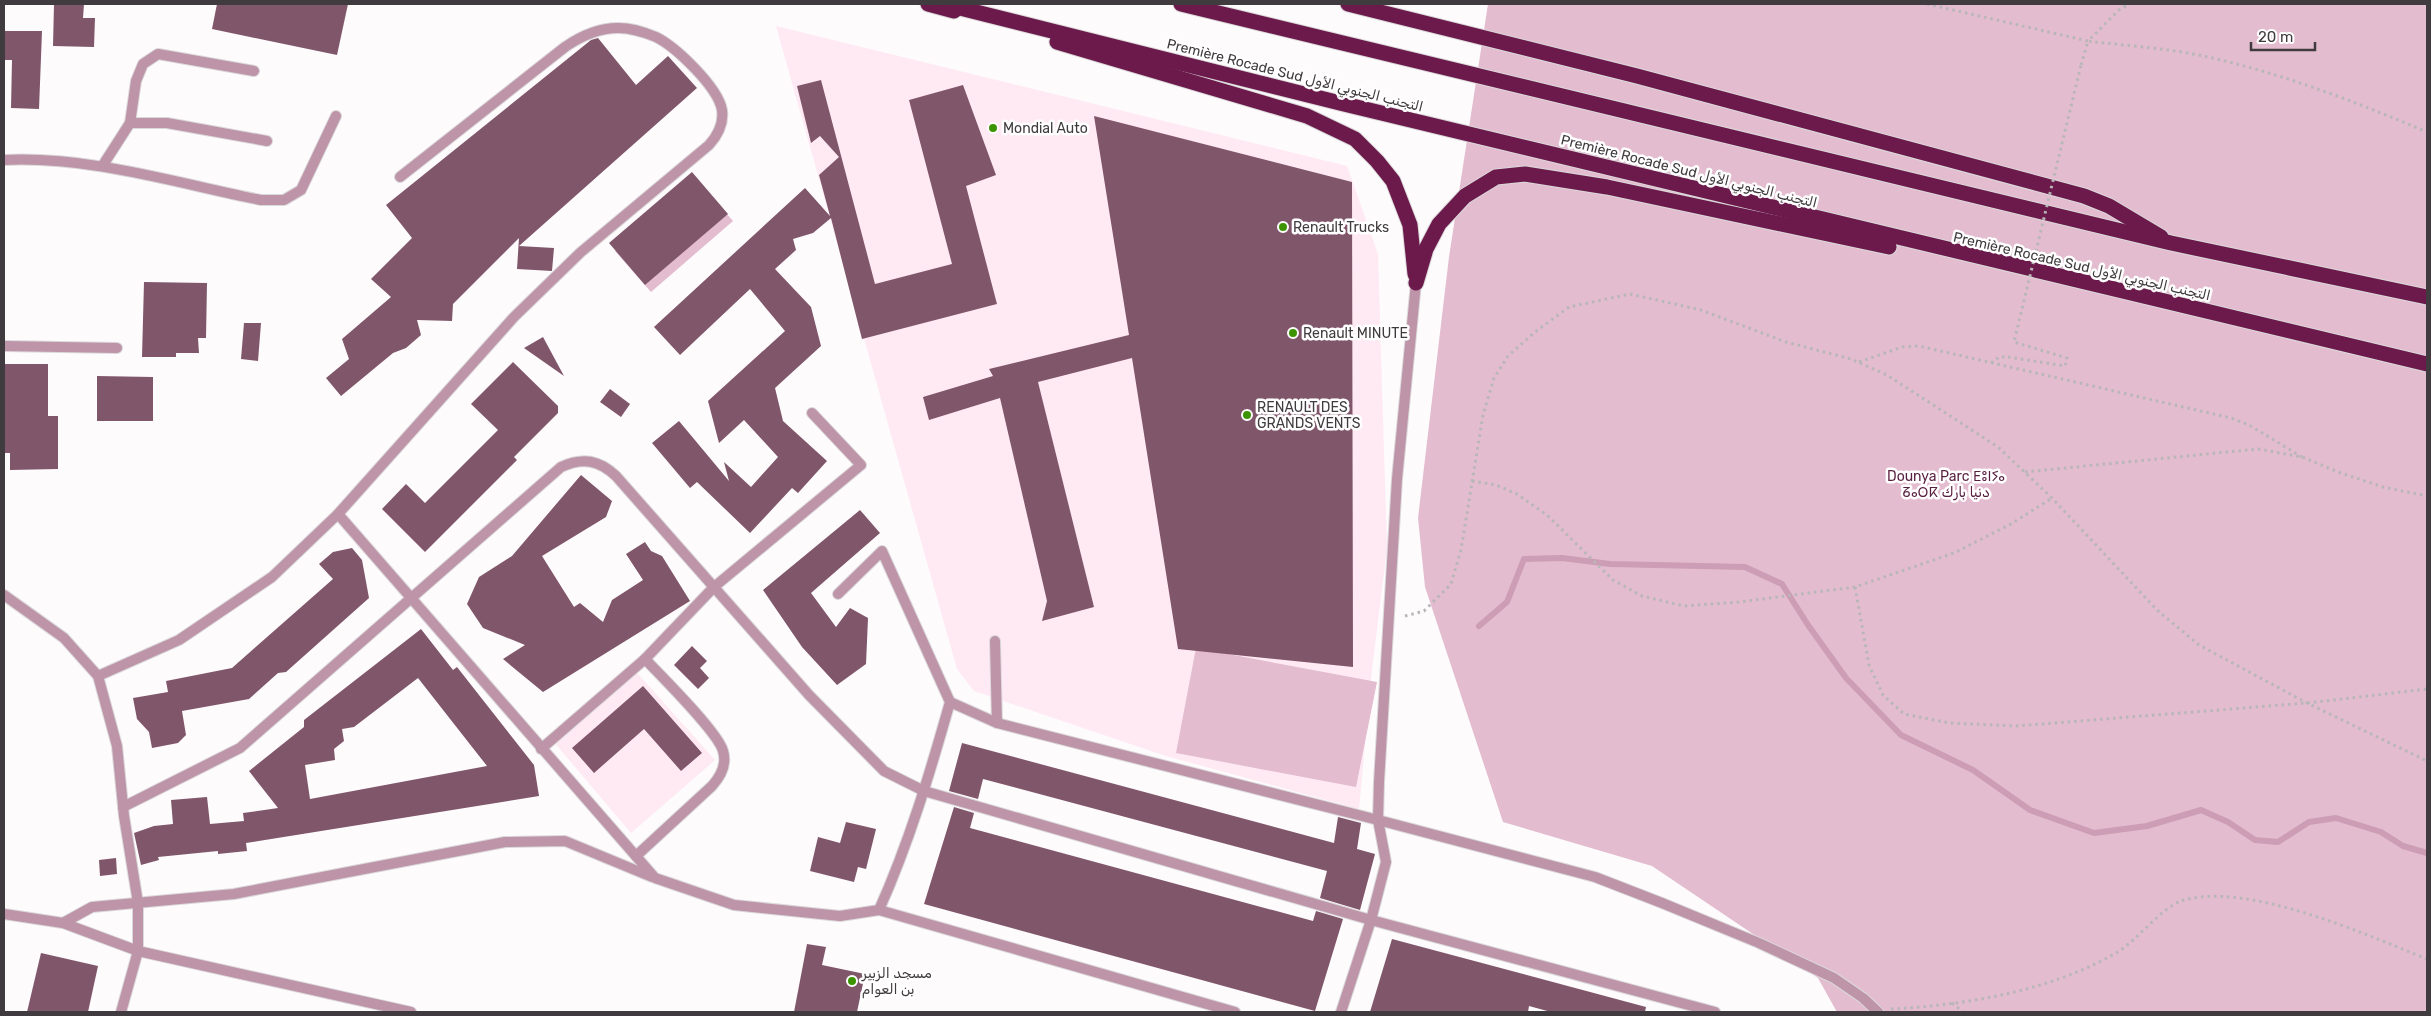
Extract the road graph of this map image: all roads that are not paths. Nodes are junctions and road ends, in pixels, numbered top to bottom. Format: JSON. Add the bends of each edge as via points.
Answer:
{"nodes":[{"id":1,"x":928,"y":4,"type":"edge"},
{"id":2,"x":944,"y":4,"type":"edge"},
{"id":3,"x":1181,"y":4,"type":"edge"},
{"id":4,"x":1348,"y":4,"type":"edge"},
{"id":5,"x":254,"y":71,"type":"dead end"},
{"id":6,"x":336,"y":116,"type":"dead end"},
{"id":7,"x":130,"y":124,"type":"junction"},
{"id":8,"x":267,"y":140,"type":"dead end"},
{"id":9,"x":4,"y":160,"type":"edge"},
{"id":10,"x":103,"y":165,"type":"junction"},
{"id":11,"x":400,"y":177,"type":"dead end"},
{"id":12,"x":2171,"y":243,"type":"junction"},
{"id":13,"x":1416,"y":283,"type":"junction"},
{"id":14,"x":2427,"y":297,"type":"edge"},
{"id":15,"x":2255,"y":324,"type":"junction"},
{"id":16,"x":4,"y":346,"type":"edge"},
{"id":17,"x":117,"y":348,"type":"dead end"},
{"id":18,"x":2427,"y":364,"type":"edge"},
{"id":19,"x":812,"y":413,"type":"dead end"},
{"id":20,"x":338,"y":514,"type":"junction"},
{"id":21,"x":714,"y":587,"type":"junction"},
{"id":22,"x":838,"y":594,"type":"dead end"},
{"id":23,"x":4,"y":596,"type":"edge"},
{"id":24,"x":412,"y":599,"type":"junction"},
{"id":25,"x":995,"y":641,"type":"dead end"},
{"id":26,"x":645,"y":659,"type":"junction"},
{"id":27,"x":98,"y":676,"type":"junction"},
{"id":28,"x":950,"y":702,"type":"junction"},
{"id":29,"x":997,"y":723,"type":"junction"},
{"id":30,"x":541,"y":748,"type":"junction"},
{"id":31,"x":924,"y":791,"type":"junction"},
{"id":32,"x":123,"y":807,"type":"junction"},
{"id":33,"x":1378,"y":820,"type":"junction"},
{"id":34,"x":636,"y":856,"type":"junction"},
{"id":35,"x":655,"y":878,"type":"junction"},
{"id":36,"x":138,"y":903,"type":"junction"},
{"id":37,"x":879,"y":910,"type":"junction"},
{"id":38,"x":4,"y":914,"type":"edge"},
{"id":39,"x":1371,"y":920,"type":"junction"},
{"id":40,"x":62,"y":924,"type":"junction"},
{"id":41,"x":138,"y":951,"type":"junction"},
{"id":42,"x":1877,"y":1011,"type":"edge"},
{"id":43,"x":121,"y":1012,"type":"edge"},
{"id":44,"x":411,"y":1012,"type":"edge"},
{"id":45,"x":1235,"y":1012,"type":"edge"},
{"id":46,"x":1341,"y":1012,"type":"edge"},
{"id":47,"x":1715,"y":1012,"type":"edge"}],
"edges":[{"from":1,"to":13,"type":"highway","via":[[1307,116],[1354,138],[1378,161],[1393,181],[1402,201],[1410,225]]},
{"from":2,"to":15,"type":"highway","name":"Première Rocade Sud التجنب الجنوبي الأول"},
{"from":3,"to":12,"type":"highway"},
{"from":4,"to":12,"type":"highway","via":[[1638,76],[2084,196],[2125,214]]},
{"from":5,"to":7,"type":"street","via":[[158,54],[143,64],[136,81]]},
{"from":6,"to":10,"type":"street","via":[[301,190],[284,200],[261,200]]},
{"from":7,"to":8,"type":"street","via":[[167,123]]},
{"from":7,"to":10,"type":"street"},
{"from":9,"to":10,"type":"street","via":[[40,158]]},
{"from":11,"to":20,"type":"street","via":[[565,47],[581,36],[599,30],[638,30],[656,37],[700,75],[715,92],[722,110],[720,129],[709,146],[581,252],[521,311]]},
{"from":12,"to":14,"type":"highway"},
{"from":13,"to":15,"type":"highway","via":[[1426,249],[1439,224],[1465,196],[1496,177],[1525,174],[1607,187]]},
{"from":13,"to":33,"type":"street","via":[[1397,479]]},
{"from":15,"to":18,"type":"highway","name":"Première Rocade Sud التجنب الجنوبي الأول"},
{"from":16,"to":17,"type":"street"},
{"from":19,"to":21,"type":"street","via":[[861,465]]},
{"from":20,"to":24,"type":"street"},
{"from":20,"to":27,"type":"street","via":[[272,577],[179,640]]},
{"from":21,"to":24,"type":"street","via":[[616,476],[602,465],[585,460],[562,467]]},
{"from":21,"to":26,"type":"street"},
{"from":21,"to":31,"type":"street","via":[[810,695],[884,771]]},
{"from":22,"to":28,"type":"street","via":[[882,551]]},
{"from":23,"to":27,"type":"street","via":[[64,638]]},
{"from":24,"to":30,"type":"street"},
{"from":24,"to":32,"type":"street","via":[[240,748]]},
{"from":25,"to":29,"type":"street"},
{"from":26,"to":30,"type":"street"},
{"from":26,"to":34,"type":"street","via":[[719,742],[724,761],[719,779]]},
{"from":27,"to":32,"type":"street","via":[[117,746]]},
{"from":28,"to":29,"type":"street"},
{"from":28,"to":31,"type":"street"},
{"from":29,"to":33,"type":"street"},
{"from":30,"to":34,"type":"street"},
{"from":31,"to":37,"type":"street"},
{"from":31,"to":39,"type":"street"},
{"from":32,"to":36,"type":"street"},
{"from":33,"to":39,"type":"street","via":[[1386,862]]},
{"from":33,"to":42,"type":"street","via":[[1603,880],[1801,961],[1834,978]]},
{"from":34,"to":35,"type":"street"},
{"from":35,"to":36,"type":"street","via":[[564,841],[505,842],[234,894]]},
{"from":35,"to":37,"type":"street","via":[[734,905],[840,916]]},
{"from":36,"to":40,"type":"street","via":[[92,907]]},
{"from":36,"to":41,"type":"street"},
{"from":37,"to":45,"type":"street"},
{"from":38,"to":40,"type":"street"},
{"from":39,"to":46,"type":"street"},
{"from":39,"to":47,"type":"street"},
{"from":40,"to":41,"type":"street"},
{"from":41,"to":43,"type":"street"},
{"from":41,"to":44,"type":"street"}]}
